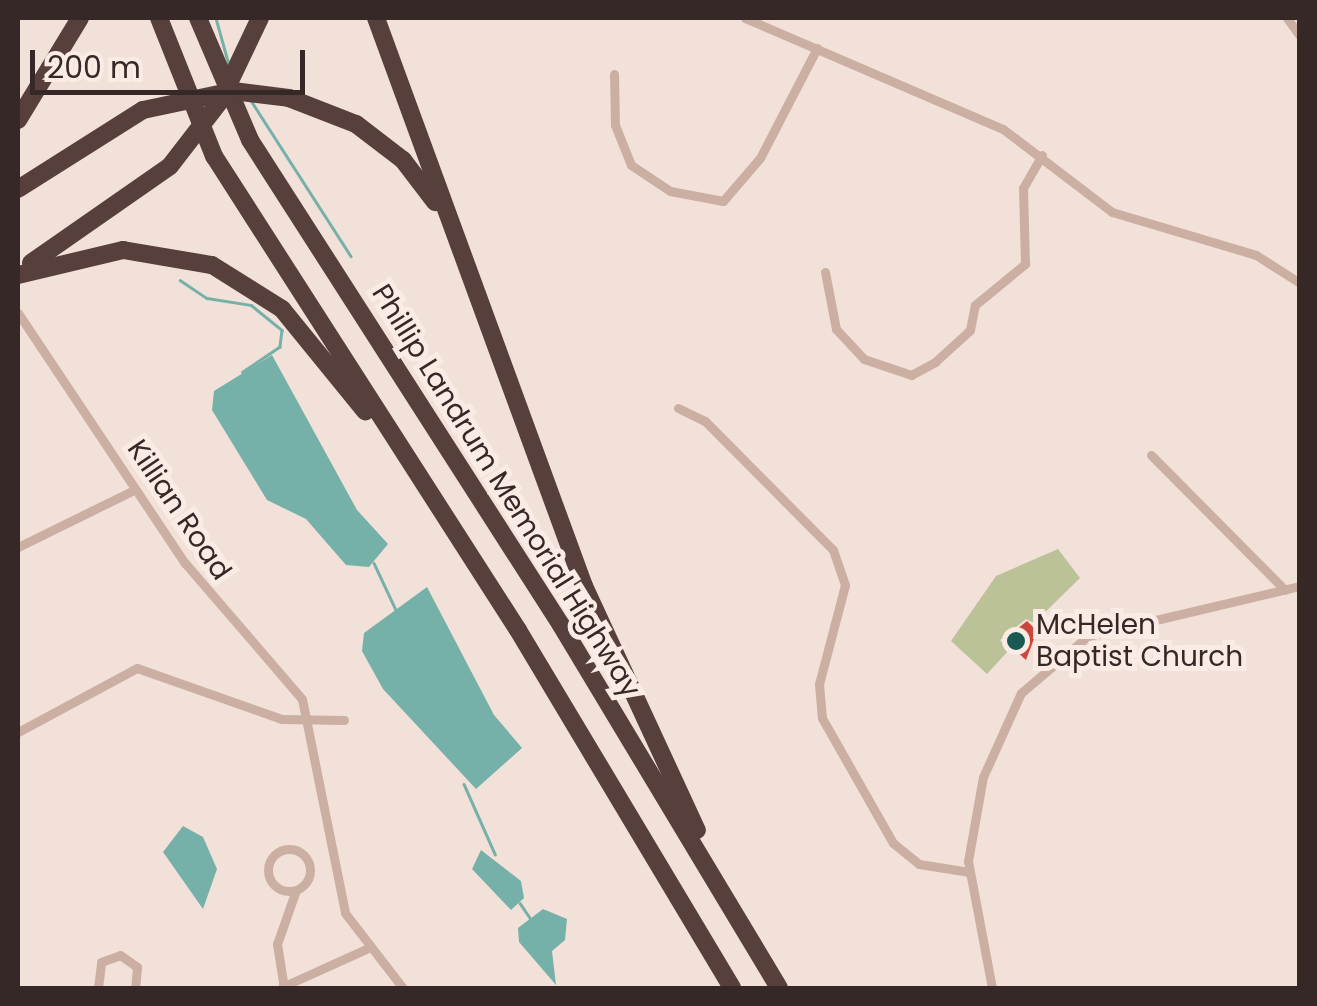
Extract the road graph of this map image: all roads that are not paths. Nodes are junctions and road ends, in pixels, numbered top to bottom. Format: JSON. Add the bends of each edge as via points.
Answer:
{"nodes":[{"id":1,"x":80,"y":18,"type":"edge"},
{"id":2,"x":159,"y":18,"type":"edge"},
{"id":3,"x":198,"y":18,"type":"edge"},
{"id":4,"x":260,"y":18,"type":"edge"},
{"id":5,"x":376,"y":18,"type":"edge"},
{"id":6,"x":744,"y":18,"type":"edge"},
{"id":7,"x":1287,"y":18,"type":"edge"},
{"id":8,"x":1300,"y":36,"type":"edge"},
{"id":9,"x":817,"y":48,"type":"junction"},
{"id":10,"x":614,"y":74,"type":"dead end"},
{"id":11,"x":18,"y":120,"type":"edge"},
{"id":12,"x":1042,"y":155,"type":"junction"},
{"id":13,"x":18,"y":189,"type":"edge"},
{"id":14,"x":452,"y":228,"type":"junction"},
{"id":15,"x":824,"y":272,"type":"dead end"},
{"id":16,"x":18,"y":273,"type":"edge"},
{"id":17,"x":1300,"y":283,"type":"edge"},
{"id":18,"x":18,"y":313,"type":"edge"},
{"id":19,"x":678,"y":408,"type":"dead end"},
{"id":20,"x":1151,"y":455,"type":"dead end"},
{"id":21,"x":136,"y":490,"type":"junction"},
{"id":22,"x":428,"y":491,"type":"junction"},
{"id":23,"x":18,"y":546,"type":"edge"},
{"id":24,"x":1300,"y":586,"type":"edge"},
{"id":25,"x":1285,"y":590,"type":"junction"},
{"id":26,"x":344,"y":720,"type":"dead end"},
{"id":27,"x":314,"y":723,"type":"junction"},
{"id":28,"x":18,"y":732,"type":"edge"},
{"id":29,"x":969,"y":872,"type":"junction"},
{"id":30,"x":296,"y":890,"type":"junction"},
{"id":31,"x":740,"y":922,"type":"junction"},
{"id":32,"x":366,"y":949,"type":"junction"},
{"id":33,"x":98,"y":988,"type":"edge"},
{"id":34,"x":135,"y":988,"type":"edge"},
{"id":35,"x":281,"y":988,"type":"edge"},
{"id":36,"x":403,"y":988,"type":"edge"},
{"id":37,"x":732,"y":988,"type":"edge"},
{"id":38,"x":779,"y":988,"type":"edge"},
{"id":39,"x":992,"y":988,"type":"edge"}],
"edges":[{"from":1,"to":11,"type":"highway"},
{"from":2,"to":22,"type":"highway","via":[[214,156]]},
{"from":3,"to":31,"type":"highway","name":"Phillip Landrum Memorial Highway","via":[[250,140]]},
{"from":4,"to":16,"type":"highway","via":[[249,48],[170,166]]},
{"from":5,"to":14,"type":"highway"},
{"from":6,"to":9,"type":"street"},
{"from":7,"to":8,"type":"street"},
{"from":9,"to":10,"type":"street","via":[[760,158],[723,201],[670,191],[630,164],[614,125]]},
{"from":9,"to":12,"type":"street"},
{"from":12,"to":15,"type":"street","via":[[1023,188],[1025,264],[975,305],[970,330],[936,362],[910,374],[864,359],[836,328]]},
{"from":12,"to":17,"type":"street","via":[[1112,212],[1251,254]]},
{"from":13,"to":14,"type":"highway","via":[[143,110],[212,92],[271,94],[371,133],[414,172]]},
{"from":14,"to":31,"type":"highway","via":[[592,603]]},
{"from":16,"to":22,"type":"highway","via":[[140,250],[244,280],[295,322]]},
{"from":18,"to":21,"type":"street","name":"Killian Road"},
{"from":19,"to":29,"type":"street","via":[[705,421],[833,550],[845,585],[819,684],[822,718],[893,843],[919,864]]},
{"from":20,"to":25,"type":"street"},
{"from":21,"to":23,"type":"street"},
{"from":21,"to":27,"type":"street","name":"Killian Road"},
{"from":22,"to":37,"type":"highway"},
{"from":24,"to":25,"type":"street"},
{"from":25,"to":29,"type":"street","via":[[1088,636],[1056,657],[1010,710],[989,760]]},
{"from":26,"to":27,"type":"street"},
{"from":27,"to":28,"type":"street","via":[[137,668]]},
{"from":27,"to":32,"type":"street","via":[[333,874]]},
{"from":29,"to":39,"type":"street"},
{"from":30,"to":30,"type":"street","via":[[309,863],[282,850],[268,877]]},
{"from":30,"to":35,"type":"street","via":[[277,944]]},
{"from":31,"to":38,"type":"highway","name":"Phillip Landrum Memorial Highway"},
{"from":32,"to":35,"type":"street"},
{"from":32,"to":36,"type":"street"},
{"from":33,"to":34,"type":"street","via":[[96,968],[120,955],[137,968]]}]}
